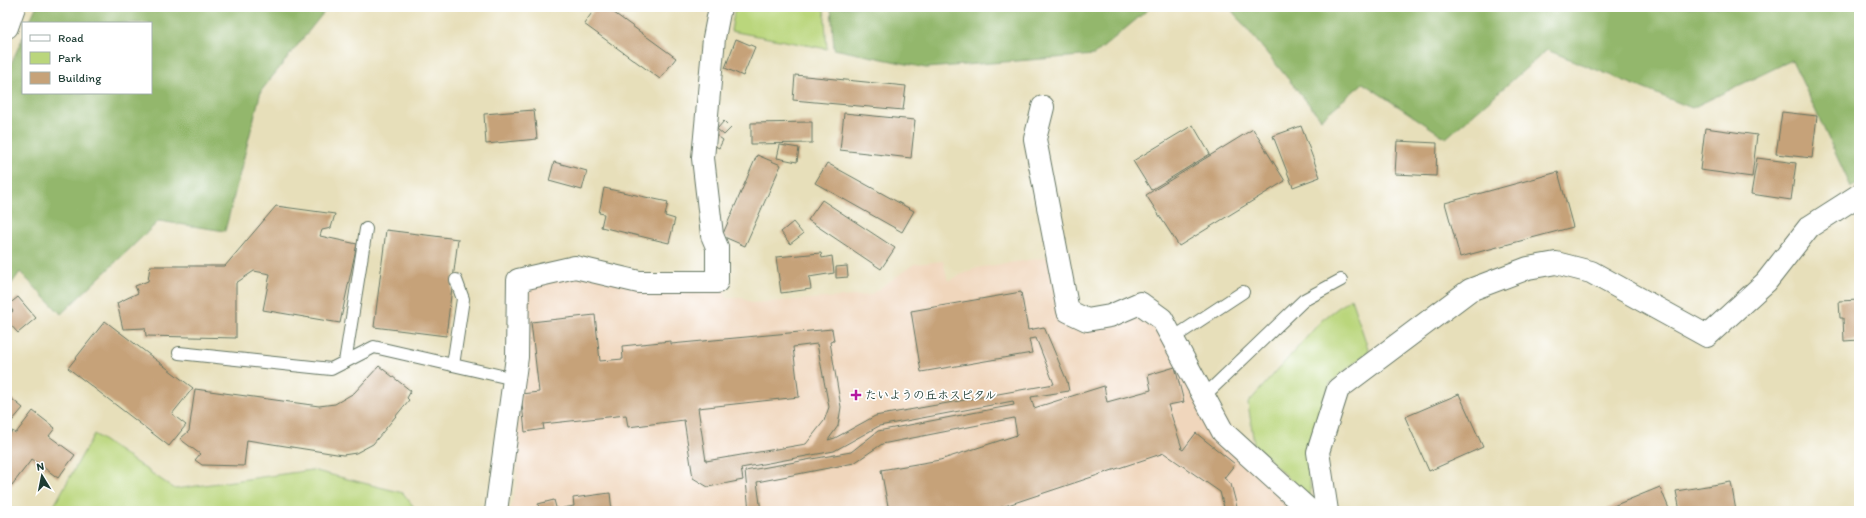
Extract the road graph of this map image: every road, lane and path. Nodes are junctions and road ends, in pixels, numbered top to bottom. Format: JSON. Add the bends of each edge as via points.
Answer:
{"nodes":[{"id":1,"x":14,"y":7,"type":"edge"},
{"id":2,"x":720,"y":7,"type":"edge"},
{"id":3,"x":7,"y":27,"type":"edge"},
{"id":4,"x":1044,"y":107,"type":"dead end"},
{"id":5,"x":1859,"y":195,"type":"edge"},
{"id":6,"x":366,"y":229,"type":"dead end"},
{"id":7,"x":456,"y":280,"type":"dead end"},
{"id":8,"x":1340,"y":280,"type":"dead end"},
{"id":9,"x":1243,"y":292,"type":"dead end"},
{"id":10,"x":1173,"y":338,"type":"junction"},
{"id":11,"x":179,"y":353,"type":"dead end"},
{"id":12,"x":345,"y":362,"type":"junction"},
{"id":13,"x":453,"y":365,"type":"junction"},
{"id":14,"x":514,"y":379,"type":"junction"},
{"id":15,"x":1204,"y":396,"type":"junction"},
{"id":16,"x":496,"y":511,"type":"edge"},
{"id":17,"x":1310,"y":511,"type":"edge"},
{"id":18,"x":1327,"y":511,"type":"edge"}],
"edges":[{"from":1,"to":3,"type":"street"},
{"from":2,"to":14,"type":"street","via":[[714,38],[704,158],[712,235],[717,247],[717,282],[639,282],[575,267],[518,280],[517,356]]},
{"from":4,"to":10,"type":"street","via":[[1035,139],[1068,311],[1087,320],[1110,316],[1140,303],[1162,319]]},
{"from":5,"to":18,"type":"street","via":[[1809,227],[1766,282],[1707,336],[1591,272],[1556,263],[1528,268],[1470,290],[1338,389],[1318,452]]},
{"from":6,"to":12,"type":"lane"},
{"from":7,"to":13,"type":"lane","via":[[463,299]]},
{"from":8,"to":15,"type":"lane","via":[[1304,300]]},
{"from":9,"to":10,"type":"lane"},
{"from":10,"to":15,"type":"street"},
{"from":11,"to":12,"type":"lane","via":[[331,369]]},
{"from":12,"to":13,"type":"lane","via":[[374,347]]},
{"from":13,"to":14,"type":"lane"},
{"from":14,"to":16,"type":"street"},
{"from":15,"to":17,"type":"street","via":[[1223,432]]}]}
